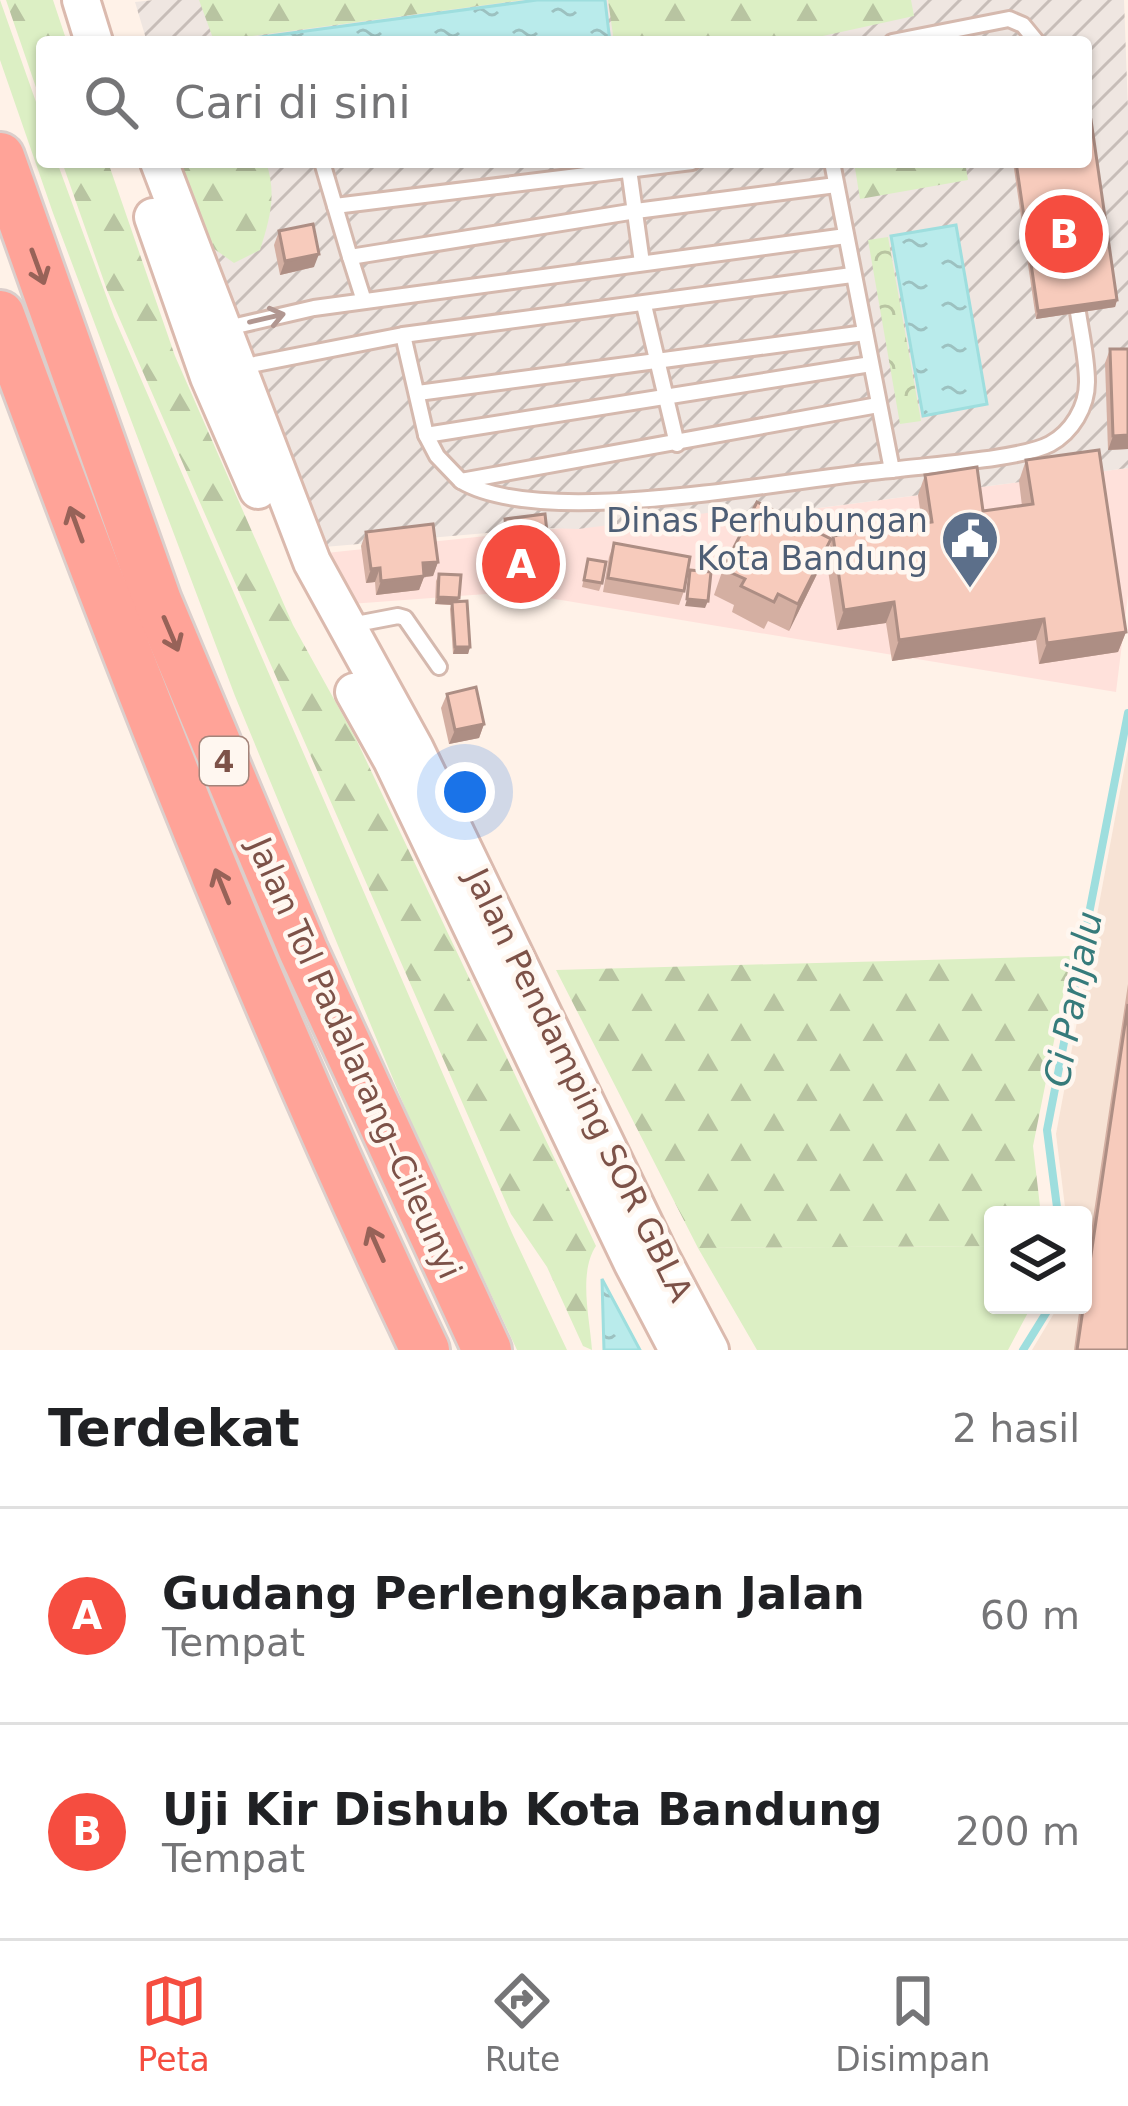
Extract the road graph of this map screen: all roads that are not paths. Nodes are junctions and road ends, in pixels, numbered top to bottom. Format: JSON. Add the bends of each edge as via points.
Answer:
{"nodes":[{"id":1,"x":81,"y":0,"type":"edge"},
{"id":2,"x":106,"y":0,"type":"edge"},
{"id":3,"x":92,"y":36,"type":"edge"},
{"id":4,"x":117,"y":36,"type":"edge"},
{"id":5,"x":923,"y":36,"type":"edge"},
{"id":6,"x":1032,"y":36,"type":"edge"},
{"id":7,"x":0,"y":157,"type":"edge"},
{"id":8,"x":137,"y":168,"type":"edge"},
{"id":9,"x":161,"y":168,"type":"edge"},
{"id":10,"x":326,"y":168,"type":"edge"},
{"id":11,"x":613,"y":168,"type":"edge"},
{"id":12,"x":628,"y":168,"type":"edge"},
{"id":13,"x":833,"y":168,"type":"edge"},
{"id":14,"x":836,"y":185,"type":"junction"},
{"id":15,"x":335,"y":206,"type":"junction"},
{"id":16,"x":636,"y":211,"type":"junction"},
{"id":17,"x":846,"y":236,"type":"junction"},
{"id":18,"x":350,"y":257,"type":"junction"},
{"id":19,"x":642,"y":263,"type":"junction"},
{"id":20,"x":852,"y":275,"type":"junction"},
{"id":21,"x":1073,"y":279,"type":"edge"},
{"id":22,"x":364,"y":301,"type":"junction"},
{"id":23,"x":644,"y":305,"type":"junction"},
{"id":24,"x":0,"y":315,"type":"edge"},
{"id":25,"x":220,"y":329,"type":"junction"},
{"id":26,"x":865,"y":333,"type":"junction"},
{"id":27,"x":403,"y":335,"type":"junction"},
{"id":28,"x":658,"y":358,"type":"junction"},
{"id":29,"x":871,"y":364,"type":"junction"},
{"id":30,"x":222,"y":373,"type":"junction"},
{"id":31,"x":418,"y":393,"type":"junction"},
{"id":32,"x":667,"y":397,"type":"junction"},
{"id":33,"x":878,"y":405,"type":"junction"},
{"id":34,"x":426,"y":435,"type":"junction"},
{"id":35,"x":677,"y":444,"type":"junction"},
{"id":36,"x":892,"y":470,"type":"junction"},
{"id":37,"x":461,"y":481,"type":"junction"},
{"id":38,"x":345,"y":626,"type":"junction"},
{"id":39,"x":439,"y":667,"type":"dead end"},
{"id":40,"x":425,"y":1350,"type":"edge"},
{"id":41,"x":487,"y":1350,"type":"edge"},
{"id":42,"x":678,"y":1350,"type":"edge"},
{"id":43,"x":710,"y":1350,"type":"edge"}],
"edges":[{"from":1,"to":3,"type":"street"},
{"from":2,"to":4,"type":"street"},
{"from":5,"to":6,"type":"lane","via":[[1009,19]]},
{"from":7,"to":41,"type":"highway","name":"Jalan Tol Padalarang–Cileunyi","number":"4","one_way":true,"via":[[158,601],[303,950]]},
{"from":8,"to":30,"type":"street","name":"Jalan Pendamping SOR GBLA"},
{"from":9,"to":25,"type":"street","name":"Jalan Pendamping SOR GBLA"},
{"from":10,"to":15,"type":"lane"},
{"from":11,"to":15,"type":"lane"},
{"from":12,"to":16,"type":"lane"},
{"from":13,"to":14,"type":"lane"},
{"from":14,"to":16,"type":"lane"},
{"from":14,"to":17,"type":"lane"},
{"from":15,"to":18,"type":"lane"},
{"from":16,"to":18,"type":"lane"},
{"from":16,"to":19,"type":"lane"},
{"from":17,"to":19,"type":"lane"},
{"from":17,"to":20,"type":"lane"},
{"from":18,"to":22,"type":"lane"},
{"from":19,"to":22,"type":"lane"},
{"from":20,"to":23,"type":"lane"},
{"from":20,"to":26,"type":"lane"},
{"from":21,"to":36,"type":"lane","via":[[1087,382],[1075,422],[1035,448]]},
{"from":25,"to":22,"type":"lane","one_way":true},
{"from":23,"to":27,"type":"lane"},
{"from":23,"to":28,"type":"lane"},
{"from":40,"to":24,"type":"highway","name":"Jalan Tol Padalarang–Cileunyi","number":"4","one_way":true,"via":[[101,592]]},
{"from":25,"to":30,"type":"street","name":"Jalan Pendamping SOR GBLA"},
{"from":26,"to":28,"type":"lane"},
{"from":26,"to":29,"type":"lane"},
{"from":27,"to":30,"type":"lane"},
{"from":27,"to":31,"type":"lane"},
{"from":28,"to":31,"type":"lane"},
{"from":28,"to":32,"type":"lane"},
{"from":29,"to":32,"type":"lane"},
{"from":29,"to":33,"type":"lane"},
{"from":30,"to":38,"type":"street","name":"Jalan Pendamping SOR GBLA"},
{"from":30,"to":42,"type":"street","name":"Jalan Pendamping SOR GBLA","via":[[331,650]]},
{"from":31,"to":34,"type":"lane"},
{"from":32,"to":34,"type":"lane"},
{"from":32,"to":35,"type":"lane"},
{"from":33,"to":35,"type":"lane"},
{"from":33,"to":36,"type":"lane"},
{"from":34,"to":37,"type":"lane"},
{"from":35,"to":37,"type":"lane"},
{"from":36,"to":37,"type":"lane","via":[[588,502],[496,496]]},
{"from":38,"to":39,"type":"lane","via":[[405,618]]},
{"from":38,"to":43,"type":"street","name":"Jalan Pendamping SOR GBLA","via":[[415,749]]}]}
